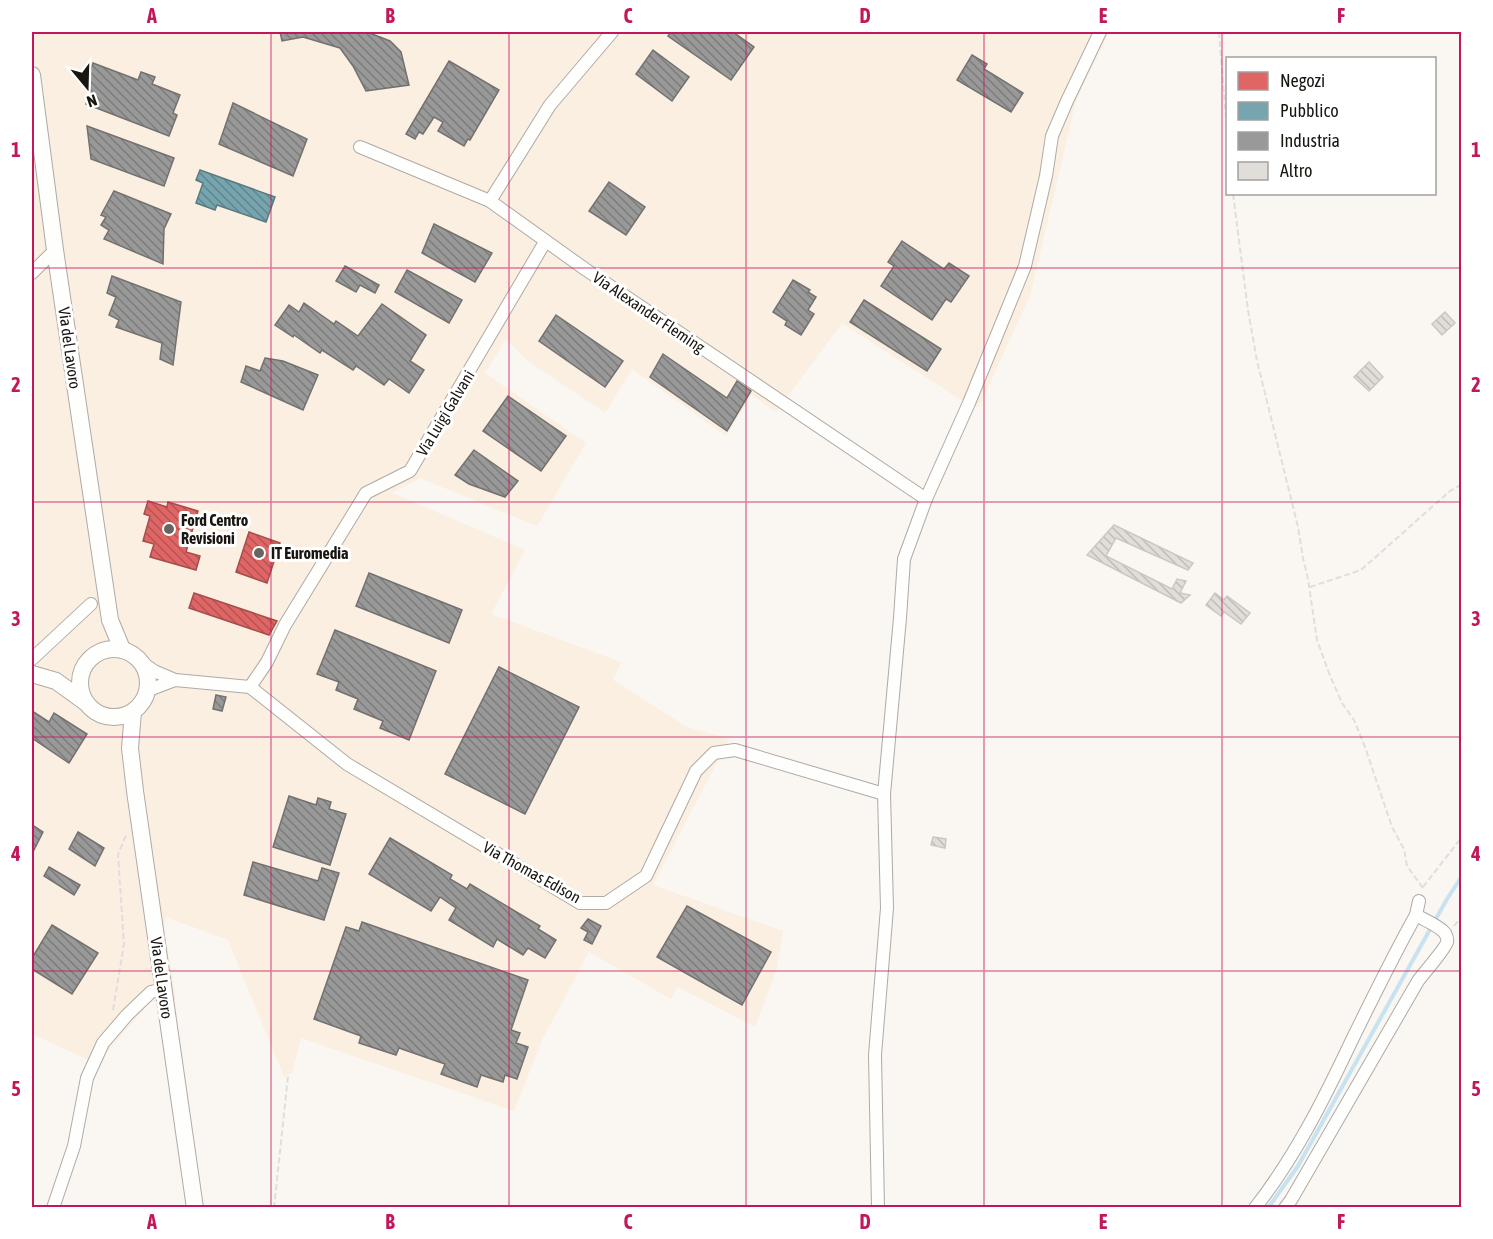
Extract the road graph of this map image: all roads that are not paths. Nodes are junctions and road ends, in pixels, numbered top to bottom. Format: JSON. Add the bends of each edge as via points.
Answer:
{"nodes":[{"id":1,"x":612,"y":32,"type":"edge"},
{"id":2,"x":1100,"y":32,"type":"edge"},
{"id":3,"x":32,"y":75,"type":"edge"},
{"id":4,"x":36,"y":144,"type":"edge"},
{"id":5,"x":360,"y":147,"type":"dead end"},
{"id":6,"x":490,"y":201,"type":"junction"},
{"id":7,"x":545,"y":242,"type":"junction"},
{"id":8,"x":55,"y":250,"type":"junction"},
{"id":9,"x":32,"y":273,"type":"edge"},
{"id":10,"x":926,"y":499,"type":"junction"},
{"id":11,"x":92,"y":604,"type":"dead end"},
{"id":12,"x":110,"y":620,"type":"junction"},
{"id":13,"x":122,"y":649,"type":"junction"},
{"id":14,"x":102,"y":651,"type":"junction"},
{"id":15,"x":32,"y":659,"type":"edge"},
{"id":16,"x":86,"y":663,"type":"junction"},
{"id":17,"x":144,"y":664,"type":"junction"},
{"id":18,"x":32,"y":668,"type":"edge"},
{"id":19,"x":32,"y":674,"type":"edge"},
{"id":20,"x":175,"y":680,"type":"junction"},
{"id":21,"x":250,"y":687,"type":"junction"},
{"id":22,"x":148,"y":690,"type":"junction"},
{"id":23,"x":85,"y":702,"type":"junction"},
{"id":24,"x":133,"y":712,"type":"junction"},
{"id":25,"x":107,"y":717,"type":"junction"},
{"id":26,"x":130,"y":748,"type":"junction"},
{"id":27,"x":884,"y":794,"type":"junction"},
{"id":28,"x":1419,"y":901,"type":"road end"},
{"id":29,"x":1418,"y":916,"type":"junction"},
{"id":30,"x":164,"y":989,"type":"junction"},
{"id":31,"x":53,"y":1208,"type":"edge"},
{"id":32,"x":195,"y":1208,"type":"edge"},
{"id":33,"x":878,"y":1208,"type":"edge"},
{"id":34,"x":1255,"y":1208,"type":"edge"},
{"id":35,"x":1285,"y":1208,"type":"edge"}],
"edges":[{"from":1,"to":6,"type":"street","via":[[550,105]]},
{"from":2,"to":10,"type":"street","via":[[1052,136],[1025,266]]},
{"from":3,"to":4,"type":"main road","name":"Via del Lavoro"},
{"from":4,"to":8,"type":"main road","name":"Via del Lavoro"},
{"from":5,"to":6,"type":"street","name":"Via Alexander Fleming"},
{"from":6,"to":7,"type":"street","name":"Via Alexander Fleming"},
{"from":7,"to":10,"type":"street","name":"Via Alexander Fleming"},
{"from":7,"to":21,"type":"street","name":"Via Luigi Galvani","via":[[410,471],[366,493]]},
{"from":8,"to":9,"type":"street"},
{"from":8,"to":12,"type":"main road","name":"Via del Lavoro"},
{"from":10,"to":27,"type":"street","via":[[904,559]]},
{"from":11,"to":15,"type":"street"},
{"from":12,"to":13,"type":"main road"},
{"from":12,"to":14,"type":"main road"},
{"from":13,"to":14,"type":"main road"},
{"from":13,"to":17,"type":"main road"},
{"from":14,"to":16,"type":"main road"},
{"from":16,"to":18,"type":"main road","via":[[64,672]]},
{"from":16,"to":23,"type":"main road","via":[[80,689]]},
{"from":17,"to":20,"type":"street"},
{"from":17,"to":22,"type":"main road"},
{"from":19,"to":23,"type":"main road","via":[[56,681]]},
{"from":20,"to":21,"type":"street"},
{"from":20,"to":22,"type":"street"},
{"from":21,"to":27,"type":"street","name":"Via Thomas Edison","via":[[347,764],[580,903],[606,903],[646,876],[696,771],[714,753],[735,750]]},
{"from":22,"to":24,"type":"main road","via":[[143,703]]},
{"from":23,"to":25,"type":"main road"},
{"from":24,"to":25,"type":"main road"},
{"from":24,"to":26,"type":"main road","name":"Via del Lavoro"},
{"from":25,"to":26,"type":"main road"},
{"from":26,"to":30,"type":"main road","name":"Via del Lavoro"},
{"from":27,"to":33,"type":"street","via":[[887,908],[875,1055]]},
{"from":28,"to":29,"type":"street"},
{"from":29,"to":34,"type":"street","via":[[1297,1146]]},
{"from":29,"to":35,"type":"street","via":[[1446,935],[1444,950],[1418,981]]},
{"from":30,"to":31,"type":"street","via":[[152,992],[103,1043],[87,1078],[74,1146]]},
{"from":30,"to":32,"type":"main road","name":"Via del Lavoro"}]}
